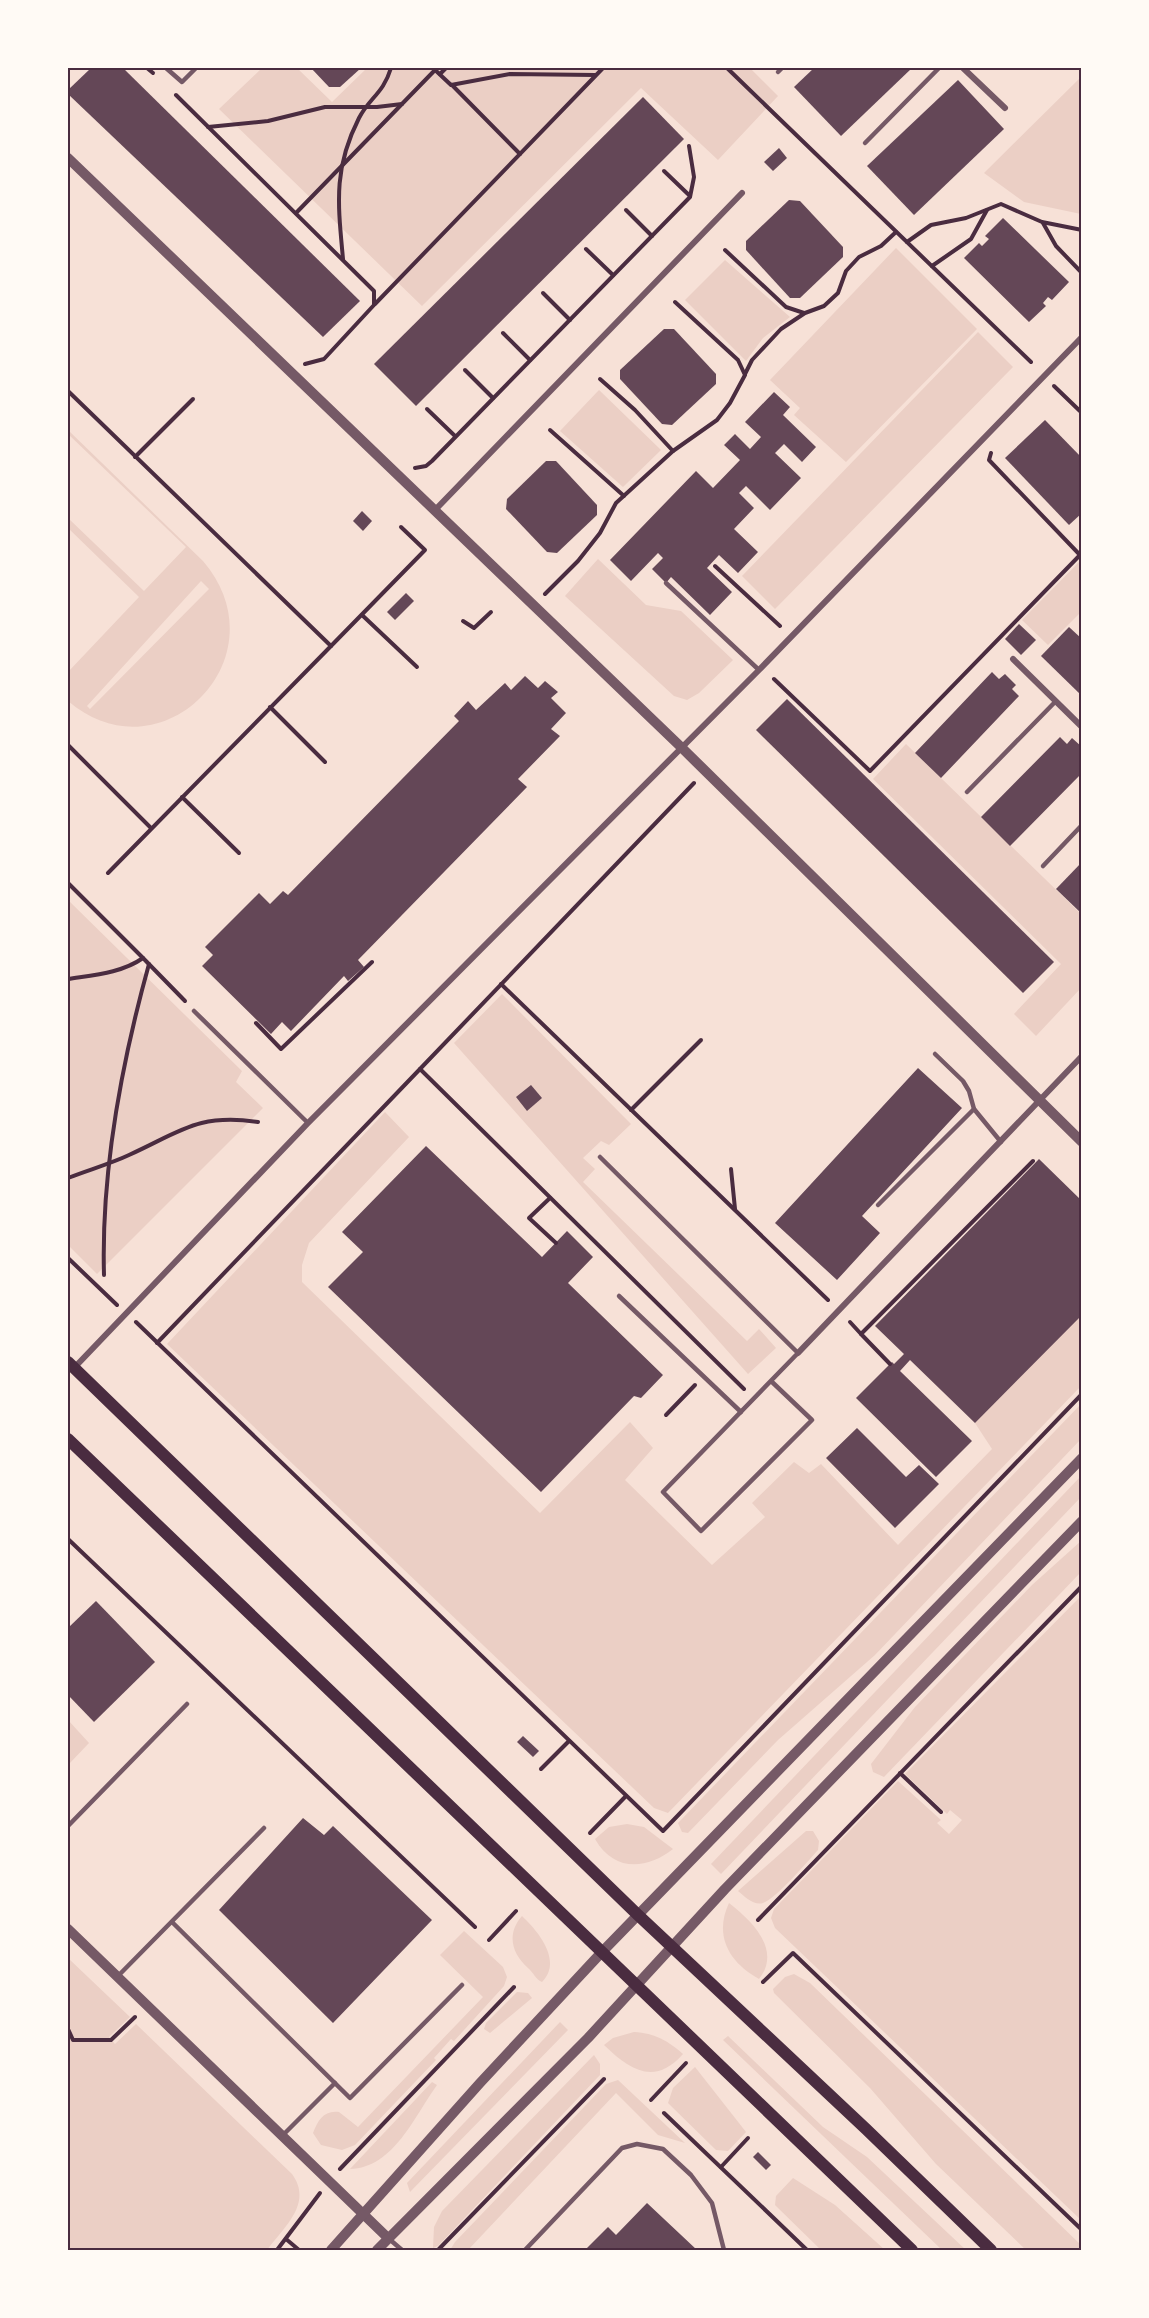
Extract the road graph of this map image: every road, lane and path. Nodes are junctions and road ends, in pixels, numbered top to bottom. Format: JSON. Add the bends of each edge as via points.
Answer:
{"nodes":[{"id":1,"x":147,"y":68,"type":"edge"},
{"id":2,"x":166,"y":68,"type":"edge"},
{"id":3,"x":196,"y":68,"type":"edge"},
{"id":4,"x":391,"y":68,"type":"edge"},
{"id":5,"x":434,"y":68,"type":"edge"},
{"id":6,"x":446,"y":68,"type":"edge"},
{"id":7,"x":603,"y":68,"type":"edge"},
{"id":8,"x":727,"y":68,"type":"edge"},
{"id":9,"x":939,"y":68,"type":"edge"},
{"id":10,"x":963,"y":68,"type":"edge"},
{"id":11,"x":440,"y":74,"type":"junction"},
{"id":12,"x":155,"y":75,"type":"dead end"},
{"id":13,"x":596,"y":75,"type":"junction"},
{"id":14,"x":451,"y":85,"type":"junction"},
{"id":15,"x":171,"y":91,"type":"dead end"},
{"id":16,"x":403,"y":104,"type":"junction"},
{"id":17,"x":367,"y":107,"type":"junction"},
{"id":18,"x":1005,"y":108,"type":"dead end"},
{"id":19,"x":208,"y":127,"type":"junction"},
{"id":20,"x":865,"y":142,"type":"dead end"},
{"id":21,"x":689,"y":146,"type":"dead end"},
{"id":22,"x":520,"y":154,"type":"junction"},
{"id":23,"x":68,"y":158,"type":"edge"},
{"id":24,"x":340,"y":166,"type":"junction"},
{"id":25,"x":664,"y":171,"type":"dead end"},
{"id":26,"x":742,"y":193,"type":"dead end"},
{"id":27,"x":690,"y":197,"type":"junction"},
{"id":28,"x":988,"y":209,"type":"junction"},
{"id":29,"x":626,"y":210,"type":"dead end"},
{"id":30,"x":296,"y":213,"type":"junction"},
{"id":31,"x":1042,"y":222,"type":"junction"},
{"id":32,"x":1082,"y":230,"type":"edge"},
{"id":33,"x":896,"y":231,"type":"junction"},
{"id":34,"x":652,"y":236,"type":"junction"},
{"id":35,"x":908,"y":242,"type":"junction"},
{"id":36,"x":586,"y":249,"type":"dead end"},
{"id":37,"x":725,"y":250,"type":"dead end"},
{"id":38,"x":343,"y":259,"type":"junction"},
{"id":39,"x":932,"y":266,"type":"junction"},
{"id":40,"x":1082,"y":273,"type":"edge"},
{"id":41,"x":613,"y":275,"type":"junction"},
{"id":42,"x":543,"y":292,"type":"dead end"},
{"id":43,"x":675,"y":302,"type":"dead end"},
{"id":44,"x":374,"y":305,"type":"junction"},
{"id":45,"x":805,"y":313,"type":"junction"},
{"id":46,"x":570,"y":320,"type":"junction"},
{"id":47,"x":503,"y":333,"type":"dead end"},
{"id":48,"x":1082,"y":337,"type":"edge"},
{"id":49,"x":530,"y":360,"type":"junction"},
{"id":50,"x":1031,"y":362,"type":"dead end"},
{"id":51,"x":305,"y":364,"type":"dead end"},
{"id":52,"x":465,"y":370,"type":"dead end"},
{"id":53,"x":745,"y":375,"type":"junction"},
{"id":54,"x":600,"y":379,"type":"dead end"},
{"id":55,"x":68,"y":391,"type":"edge"},
{"id":56,"x":1046,"y":393,"type":"dead end"},
{"id":57,"x":493,"y":398,"type":"junction"},
{"id":58,"x":193,"y":399,"type":"dead end"},
{"id":59,"x":427,"y":409,"type":"dead end"},
{"id":60,"x":1082,"y":413,"type":"edge"},
{"id":61,"x":550,"y":430,"type":"dead end"},
{"id":62,"x":455,"y":436,"type":"junction"},
{"id":63,"x":994,"y":446,"type":"dead end"},
{"id":64,"x":673,"y":451,"type":"junction"},
{"id":65,"x":135,"y":457,"type":"junction"},
{"id":66,"x":414,"y":468,"type":"dead end"},
{"id":67,"x":624,"y":496,"type":"junction"},
{"id":68,"x":435,"y":510,"type":"junction"},
{"id":69,"x":401,"y":527,"type":"dead end"},
{"id":70,"x":1081,"y":555,"type":"edge"},
{"id":71,"x":715,"y":566,"type":"dead end"},
{"id":72,"x":666,"y":583,"type":"dead end"},
{"id":73,"x":545,"y":594,"type":"dead end"},
{"id":74,"x":491,"y":612,"type":"dead end"},
{"id":75,"x":362,"y":615,"type":"junction"},
{"id":76,"x":463,"y":621,"type":"dead end"},
{"id":77,"x":780,"y":626,"type":"dead end"},
{"id":78,"x":331,"y":646,"type":"junction"},
{"id":79,"x":1013,"y":659,"type":"dead end"},
{"id":80,"x":417,"y":667,"type":"dead end"},
{"id":81,"x":759,"y":670,"type":"junction"},
{"id":82,"x":774,"y":679,"type":"dead end"},
{"id":83,"x":1055,"y":702,"type":"junction"},
{"id":84,"x":270,"y":707,"type":"junction"},
{"id":85,"x":1082,"y":728,"type":"edge"},
{"id":86,"x":68,"y":745,"type":"edge"},
{"id":87,"x":681,"y":747,"type":"junction"},
{"id":88,"x":325,"y":762,"type":"dead end"},
{"id":89,"x":694,"y":783,"type":"dead end"},
{"id":90,"x":967,"y":792,"type":"dead end"},
{"id":91,"x":183,"y":797,"type":"junction"},
{"id":92,"x":1082,"y":825,"type":"edge"},
{"id":93,"x":151,"y":828,"type":"junction"},
{"id":94,"x":239,"y":853,"type":"dead end"},
{"id":95,"x":1043,"y":866,"type":"dead end"},
{"id":96,"x":108,"y":873,"type":"dead end"},
{"id":97,"x":68,"y":883,"type":"edge"},
{"id":98,"x":143,"y":958,"type":"junction"},
{"id":99,"x":372,"y":962,"type":"dead end"},
{"id":100,"x":149,"y":964,"type":"junction"},
{"id":101,"x":68,"y":979,"type":"edge"},
{"id":102,"x":501,"y":984,"type":"junction"},
{"id":103,"x":194,"y":1011,"type":"joint"},
{"id":104,"x":256,"y":1023,"type":"dead end"},
{"id":105,"x":701,"y":1040,"type":"dead end"},
{"id":106,"x":935,"y":1054,"type":"dead end"},
{"id":107,"x":1082,"y":1056,"type":"edge"},
{"id":108,"x":420,"y":1069,"type":"junction"},
{"id":109,"x":1041,"y":1101,"type":"junction"},
{"id":110,"x":974,"y":1109,"type":"junction"},
{"id":111,"x":631,"y":1110,"type":"junction"},
{"id":112,"x":258,"y":1122,"type":"dead end"},
{"id":113,"x":308,"y":1123,"type":"junction"},
{"id":114,"x":1001,"y":1142,"type":"junction"},
{"id":115,"x":1082,"y":1142,"type":"edge"},
{"id":116,"x":600,"y":1157,"type":"dead end"},
{"id":117,"x":1034,"y":1161,"type":"dead end"},
{"id":118,"x":109,"y":1162,"type":"junction"},
{"id":119,"x":731,"y":1168,"type":"dead end"},
{"id":120,"x":68,"y":1178,"type":"edge"},
{"id":121,"x":550,"y":1198,"type":"junction"},
{"id":122,"x":878,"y":1205,"type":"dead end"},
{"id":123,"x":735,"y":1210,"type":"junction"},
{"id":124,"x":555,"y":1244,"type":"dead end"},
{"id":125,"x":68,"y":1258,"type":"edge"},
{"id":126,"x":104,"y":1275,"type":"dead end"},
{"id":127,"x":619,"y":1296,"type":"dead end"},
{"id":128,"x":111,"y":1298,"type":"dead end"},
{"id":129,"x":832,"y":1304,"type":"dead end"},
{"id":130,"x":850,"y":1322,"type":"dead end"},
{"id":131,"x":139,"y":1325,"type":"dead end"},
{"id":132,"x":861,"y":1334,"type":"junction"},
{"id":133,"x":157,"y":1343,"type":"junction"},
{"id":134,"x":798,"y":1353,"type":"junction"},
{"id":135,"x":717,"y":1363,"type":"junction"},
{"id":136,"x":890,"y":1364,"type":"dead end"},
{"id":137,"x":71,"y":1365,"type":"edge"},
{"id":138,"x":703,"y":1377,"type":"junction"},
{"id":139,"x":771,"y":1381,"type":"junction"},
{"id":140,"x":1082,"y":1394,"type":"edge"},
{"id":141,"x":753,"y":1399,"type":"junction"},
{"id":142,"x":741,"y":1412,"type":"junction"},
{"id":143,"x":666,"y":1415,"type":"dead end"},
{"id":144,"x":68,"y":1439,"type":"edge"},
{"id":145,"x":1082,"y":1458,"type":"edge"},
{"id":146,"x":1082,"y":1521,"type":"edge"},
{"id":147,"x":68,"y":1539,"type":"edge"},
{"id":148,"x":1082,"y":1586,"type":"edge"},
{"id":149,"x":187,"y":1704,"type":"dead end"},
{"id":150,"x":569,"y":1741,"type":"junction"},
{"id":151,"x":541,"y":1769,"type":"dead end"},
{"id":152,"x":900,"y":1773,"type":"junction"},
{"id":153,"x":626,"y":1796,"type":"junction"},
{"id":154,"x":941,"y":1812,"type":"dead end"},
{"id":155,"x":68,"y":1826,"type":"edge"},
{"id":156,"x":264,"y":1828,"type":"dead end"},
{"id":157,"x":590,"y":1833,"type":"dead end"},
{"id":158,"x":516,"y":1911,"type":"dead end"},
{"id":159,"x":638,"y":1915,"type":"junction"},
{"id":160,"x":758,"y":1920,"type":"dead end"},
{"id":161,"x":172,"y":1922,"type":"junction"},
{"id":162,"x":475,"y":1927,"type":"dead end"},
{"id":163,"x":68,"y":1929,"type":"edge"},
{"id":164,"x":489,"y":1940,"type":"dead end"},
{"id":165,"x":672,"y":1947,"type":"junction"},
{"id":166,"x":601,"y":1953,"type":"junction"},
{"id":167,"x":118,"y":1976,"type":"junction"},
{"id":168,"x":763,"y":1982,"type":"dead end"},
{"id":169,"x":462,"y":1985,"type":"dead end"},
{"id":170,"x":637,"y":1986,"type":"junction"},
{"id":171,"x":514,"y":1987,"type":"dead end"},
{"id":172,"x":135,"y":2017,"type":"dead end"},
{"id":173,"x":68,"y":2029,"type":"edge"},
{"id":174,"x":686,"y":2063,"type":"dead end"},
{"id":175,"x":604,"y":2079,"type":"dead end"},
{"id":176,"x":335,"y":2083,"type":"junction"},
{"id":177,"x":651,"y":2100,"type":"dead end"},
{"id":178,"x":664,"y":2113,"type":"dead end"},
{"id":179,"x":283,"y":2135,"type":"junction"},
{"id":180,"x":748,"y":2138,"type":"dead end"},
{"id":181,"x":344,"y":2166,"type":"dead end"},
{"id":182,"x":721,"y":2167,"type":"junction"},
{"id":183,"x":317,"y":2197,"type":"dead end"},
{"id":184,"x":362,"y":2214,"type":"junction"},
{"id":185,"x":1082,"y":2230,"type":"edge"},
{"id":186,"x":388,"y":2238,"type":"junction"},
{"id":187,"x":286,"y":2239,"type":"junction"},
{"id":188,"x":277,"y":2250,"type":"edge"},
{"id":189,"x":299,"y":2250,"type":"edge"},
{"id":190,"x":331,"y":2250,"type":"edge"},
{"id":191,"x":377,"y":2250,"type":"edge"},
{"id":192,"x":402,"y":2250,"type":"edge"},
{"id":193,"x":438,"y":2250,"type":"edge"},
{"id":194,"x":525,"y":2250,"type":"edge"},
{"id":195,"x":724,"y":2250,"type":"edge"},
{"id":196,"x":807,"y":2250,"type":"edge"},
{"id":197,"x":912,"y":2250,"type":"edge"},
{"id":198,"x":991,"y":2250,"type":"edge"}],
"edges":[{"from":1,"to":12,"type":"path"},
{"from":2,"to":3,"type":"lane","via":[[182,82]]},
{"from":4,"to":17,"type":"path","via":[[384,87]]},
{"from":5,"to":11,"type":"path"},
{"from":5,"to":16,"type":"path"},
{"from":6,"to":11,"type":"path"},
{"from":7,"to":13,"type":"path"},
{"from":8,"to":33,"type":"path"},
{"from":9,"to":20,"type":"lane"},
{"from":10,"to":18,"type":"street"},
{"from":11,"to":14,"type":"path"},
{"from":13,"to":14,"type":"path","via":[[510,74]]},
{"from":13,"to":22,"type":"path"},
{"from":14,"to":22,"type":"path"},
{"from":15,"to":19,"type":"path"},
{"from":16,"to":17,"type":"path"},
{"from":16,"to":24,"type":"path"},
{"from":17,"to":19,"type":"path","via":[[325,107],[268,121]]},
{"from":17,"to":24,"type":"path","via":[[346,143]]},
{"from":19,"to":30,"type":"path"},
{"from":21,"to":27,"type":"path","via":[[694,177]]},
{"from":22,"to":44,"type":"path"},
{"from":23,"to":68,"type":"street"},
{"from":24,"to":30,"type":"path"},
{"from":24,"to":38,"type":"path"},
{"from":25,"to":27,"type":"path"},
{"from":26,"to":68,"type":"street"},
{"from":27,"to":34,"type":"path"},
{"from":28,"to":31,"type":"path","via":[[1001,204]]},
{"from":28,"to":35,"type":"path","via":[[931,225]]},
{"from":28,"to":39,"type":"path","via":[[971,239]]},
{"from":29,"to":34,"type":"path"},
{"from":30,"to":38,"type":"path"},
{"from":31,"to":32,"type":"path"},
{"from":31,"to":40,"type":"path","via":[[1056,246]]},
{"from":33,"to":35,"type":"path"},
{"from":33,"to":45,"type":"path","via":[[881,246],[859,257],[846,271],[838,293],[824,306]]},
{"from":34,"to":41,"type":"path"},
{"from":35,"to":39,"type":"path"},
{"from":36,"to":41,"type":"path"},
{"from":37,"to":45,"type":"path","via":[[786,307]]},
{"from":38,"to":44,"type":"path","via":[[374,291]]},
{"from":39,"to":50,"type":"path"},
{"from":41,"to":46,"type":"path"},
{"from":42,"to":46,"type":"path"},
{"from":43,"to":53,"type":"path","via":[[738,360]]},
{"from":44,"to":51,"type":"path","via":[[324,358]]},
{"from":45,"to":53,"type":"path","via":[[764,346]]},
{"from":46,"to":49,"type":"path"},
{"from":47,"to":49,"type":"path"},
{"from":48,"to":81,"type":"street"},
{"from":49,"to":57,"type":"path"},
{"from":52,"to":57,"type":"path"},
{"from":53,"to":64,"type":"path","via":[[717,420]]},
{"from":54,"to":64,"type":"path"},
{"from":55,"to":65,"type":"path"},
{"from":56,"to":60,"type":"path","via":[[1054,385]]},
{"from":57,"to":62,"type":"path"},
{"from":58,"to":65,"type":"path"},
{"from":59,"to":62,"type":"path"},
{"from":61,"to":67,"type":"path"},
{"from":62,"to":66,"type":"path","via":[[426,466]]},
{"from":63,"to":70,"type":"path","via":[[989,460]]},
{"from":64,"to":67,"type":"path"},
{"from":65,"to":78,"type":"path"},
{"from":67,"to":73,"type":"path","via":[[578,561]]},
{"from":68,"to":87,"type":"street"},
{"from":69,"to":75,"type":"path","via":[[425,550]]},
{"from":70,"to":82,"type":"path","via":[[870,771]]},
{"from":71,"to":77,"type":"path"},
{"from":72,"to":81,"type":"lane"},
{"from":74,"to":76,"type":"path","via":[[474,628]]},
{"from":75,"to":78,"type":"path"},
{"from":75,"to":80,"type":"path"},
{"from":78,"to":84,"type":"path"},
{"from":79,"to":83,"type":"street"},
{"from":81,"to":87,"type":"street"},
{"from":83,"to":85,"type":"street"},
{"from":83,"to":90,"type":"lane"},
{"from":84,"to":88,"type":"path"},
{"from":84,"to":91,"type":"path"},
{"from":86,"to":93,"type":"path"},
{"from":87,"to":109,"type":"street"},
{"from":87,"to":113,"type":"street"},
{"from":89,"to":102,"type":"path"},
{"from":91,"to":93,"type":"path"},
{"from":91,"to":94,"type":"path"},
{"from":92,"to":95,"type":"lane"},
{"from":93,"to":96,"type":"path"},
{"from":97,"to":98,"type":"path"},
{"from":98,"to":100,"type":"path"},
{"from":98,"to":101,"type":"path","via":[[109,972]]},
{"from":99,"to":104,"type":"path","via":[[281,1048]]},
{"from":100,"to":103,"type":"path"},
{"from":100,"to":118,"type":"path","via":[[129,1036]]},
{"from":102,"to":108,"type":"path"},
{"from":102,"to":111,"type":"path"},
{"from":103,"to":113,"type":"lane"},
{"from":105,"to":111,"type":"path"},
{"from":106,"to":110,"type":"lane","via":[[963,1081]]},
{"from":107,"to":109,"type":"street"},
{"from":108,"to":121,"type":"path"},
{"from":108,"to":133,"type":"path"},
{"from":109,"to":114,"type":"street"},
{"from":109,"to":115,"type":"street"},
{"from":110,"to":114,"type":"lane"},
{"from":110,"to":122,"type":"lane"},
{"from":111,"to":123,"type":"path"},
{"from":112,"to":118,"type":"path","via":[[231,1118],[203,1121]]},
{"from":113,"to":137,"type":"street"},
{"from":114,"to":134,"type":"street"},
{"from":116,"to":134,"type":"lane"},
{"from":117,"to":132,"type":"path"},
{"from":118,"to":120,"type":"path"},
{"from":118,"to":126,"type":"path"},
{"from":119,"to":123,"type":"path"},
{"from":121,"to":124,"type":"path","via":[[529,1218]]},
{"from":121,"to":135,"type":"path"},
{"from":123,"to":129,"type":"path"},
{"from":125,"to":128,"type":"path"},
{"from":127,"to":138,"type":"lane"},
{"from":130,"to":132,"type":"path"},
{"from":131,"to":133,"type":"path"},
{"from":132,"to":136,"type":"path"},
{"from":133,"to":150,"type":"path"},
{"from":134,"to":139,"type":"lane"},
{"from":135,"to":138,"type":"path"},
{"from":135,"to":141,"type":"path"},
{"from":137,"to":159,"type":"main road"},
{"from":138,"to":142,"type":"lane"},
{"from":138,"to":143,"type":"path"},
{"from":139,"to":141,"type":"lane"},
{"from":139,"to":142,"type":"lane","via":[[812,1420],[701,1531],[663,1492]]},
{"from":140,"to":153,"type":"path","via":[[663,1831]]},
{"from":141,"to":142,"type":"lane"},
{"from":144,"to":166,"type":"main road"},
{"from":145,"to":159,"type":"street"},
{"from":146,"to":165,"type":"street"},
{"from":147,"to":162,"type":"path"},
{"from":148,"to":152,"type":"path"},
{"from":149,"to":155,"type":"lane"},
{"from":150,"to":151,"type":"path"},
{"from":150,"to":153,"type":"path"},
{"from":152,"to":154,"type":"path"},
{"from":152,"to":160,"type":"path"},
{"from":153,"to":157,"type":"path"},
{"from":156,"to":161,"type":"lane"},
{"from":158,"to":164,"type":"path"},
{"from":159,"to":165,"type":"main road"},
{"from":159,"to":166,"type":"street"},
{"from":161,"to":167,"type":"lane"},
{"from":161,"to":176,"type":"lane"},
{"from":163,"to":167,"type":"street"},
{"from":165,"to":170,"type":"street"},
{"from":165,"to":198,"type":"main road"},
{"from":166,"to":170,"type":"main road"},
{"from":166,"to":184,"type":"street"},
{"from":167,"to":179,"type":"street"},
{"from":168,"to":185,"type":"path","via":[[792,1953]]},
{"from":169,"to":176,"type":"lane","via":[[350,2098]]},
{"from":170,"to":186,"type":"street"},
{"from":170,"to":197,"type":"main road"},
{"from":171,"to":181,"type":"path"},
{"from":172,"to":173,"type":"path","via":[[111,2040],[73,2040]]},
{"from":174,"to":177,"type":"path"},
{"from":175,"to":193,"type":"path"},
{"from":176,"to":179,"type":"lane"},
{"from":178,"to":182,"type":"path"},
{"from":179,"to":184,"type":"street"},
{"from":180,"to":182,"type":"path"},
{"from":182,"to":196,"type":"path"},
{"from":183,"to":187,"type":"path"},
{"from":184,"to":186,"type":"street"},
{"from":184,"to":190,"type":"street"},
{"from":186,"to":191,"type":"street"},
{"from":186,"to":192,"type":"lane"},
{"from":187,"to":188,"type":"path"},
{"from":187,"to":189,"type":"path"},
{"from":194,"to":195,"type":"lane","via":[[622,2148],[637,2144],[663,2149],[691,2175],[712,2203]]}]}
